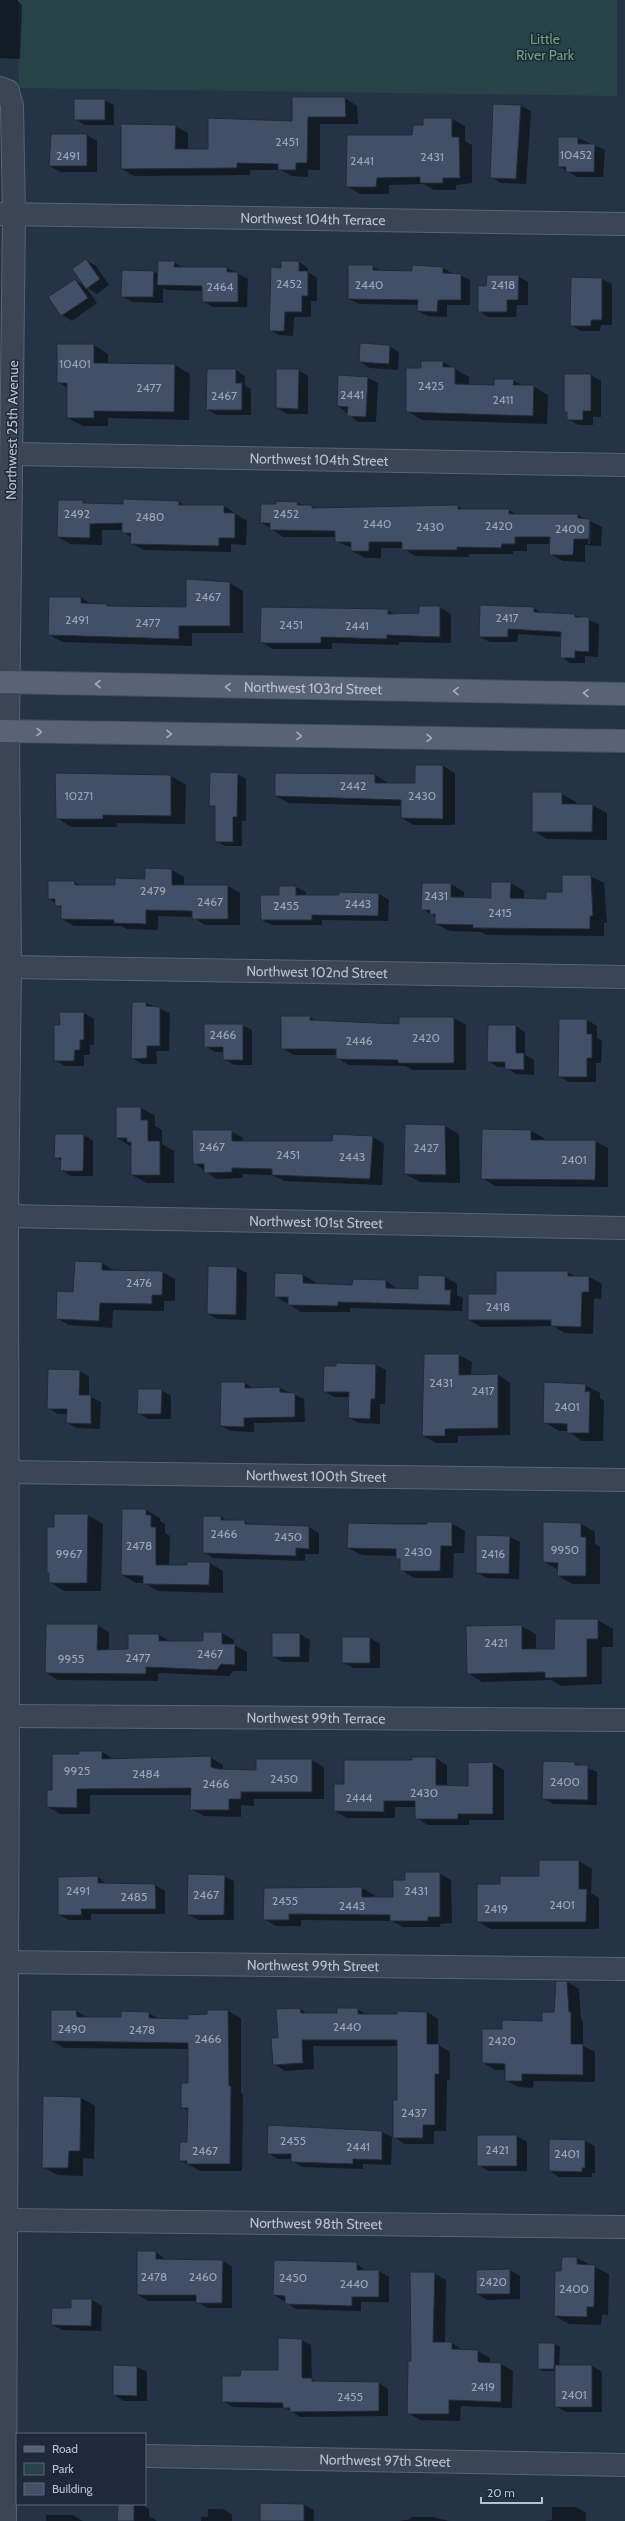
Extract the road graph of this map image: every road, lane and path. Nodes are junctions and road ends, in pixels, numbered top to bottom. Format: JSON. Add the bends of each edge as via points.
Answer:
{"nodes":[{"id":1,"x":4,"y":89,"type":"edge"},
{"id":2,"x":7,"y":214,"type":"edge"},
{"id":3,"x":625,"y":224,"type":"edge"},
{"id":4,"x":12,"y":454,"type":"junction"},
{"id":5,"x":625,"y":464,"type":"edge"},
{"id":6,"x":5,"y":682,"type":"edge"},
{"id":7,"x":625,"y":694,"type":"edge"},
{"id":8,"x":4,"y":732,"type":"edge"},
{"id":9,"x":625,"y":742,"type":"edge"},
{"id":10,"x":10,"y":967,"type":"junction"},
{"id":11,"x":625,"y":977,"type":"edge"},
{"id":12,"x":7,"y":1216,"type":"junction"},
{"id":13,"x":625,"y":1228,"type":"edge"},
{"id":14,"x":4,"y":1340,"type":"edge"},
{"id":15,"x":7,"y":1472,"type":"junction"},
{"id":16,"x":625,"y":1480,"type":"edge"},
{"id":17,"x":8,"y":1716,"type":"junction"},
{"id":18,"x":625,"y":1720,"type":"edge"},
{"id":19,"x":4,"y":1962,"type":"edge"},
{"id":20,"x":625,"y":1968,"type":"edge"},
{"id":21,"x":6,"y":2220,"type":"junction"},
{"id":22,"x":625,"y":2227,"type":"edge"},
{"id":23,"x":11,"y":2453,"type":"edge"},
{"id":24,"x":146,"y":2456,"type":"edge"},
{"id":25,"x":625,"y":2465,"type":"edge"},
{"id":26,"x":5,"y":2521,"type":"edge"}],
"edges":[{"from":1,"to":2,"type":"street","name":"Northwest 25th Avenue","via":[[12,106]]},
{"from":2,"to":3,"type":"street","name":"Northwest 104th Terrace"},
{"from":2,"to":4,"type":"street","name":"Northwest 25th Avenue"},
{"from":4,"to":5,"type":"street","name":"Northwest 104th Street"},
{"from":4,"to":6,"type":"street","name":"Northwest 25th Avenue"},
{"from":7,"to":6,"type":"main road","name":"Northwest 103rd Street","one_way":true},
{"from":6,"to":8,"type":"street","name":"Northwest 25th Avenue"},
{"from":8,"to":9,"type":"main road","one_way":true},
{"from":8,"to":10,"type":"street","name":"Northwest 25th Avenue"},
{"from":10,"to":11,"type":"street","name":"Northwest 102nd Street"},
{"from":10,"to":12,"type":"street","name":"Northwest 25th Avenue"},
{"from":12,"to":13,"type":"street","name":"Northwest 101st Street"},
{"from":12,"to":14,"type":"street","name":"Northwest 25th Avenue"},
{"from":14,"to":15,"type":"street","name":"Northwest 25th Avenue"},
{"from":15,"to":16,"type":"street","name":"Northwest 100th Street"},
{"from":15,"to":17,"type":"street","name":"Northwest 25th Avenue"},
{"from":17,"to":18,"type":"street","name":"Northwest 99th Terrace"},
{"from":17,"to":19,"type":"street","name":"Northwest 25th Avenue"},
{"from":19,"to":20,"type":"street","name":"Northwest 99th Street"},
{"from":19,"to":21,"type":"street","name":"Northwest 25th Avenue"},
{"from":21,"to":22,"type":"street","name":"Northwest 98th Street"},
{"from":21,"to":23,"type":"street","name":"Northwest 25th Avenue"},
{"from":23,"to":26,"type":"street","name":"Northwest 25th Avenue"},
{"from":24,"to":25,"type":"street","name":"Northwest 97th Street"}]}
